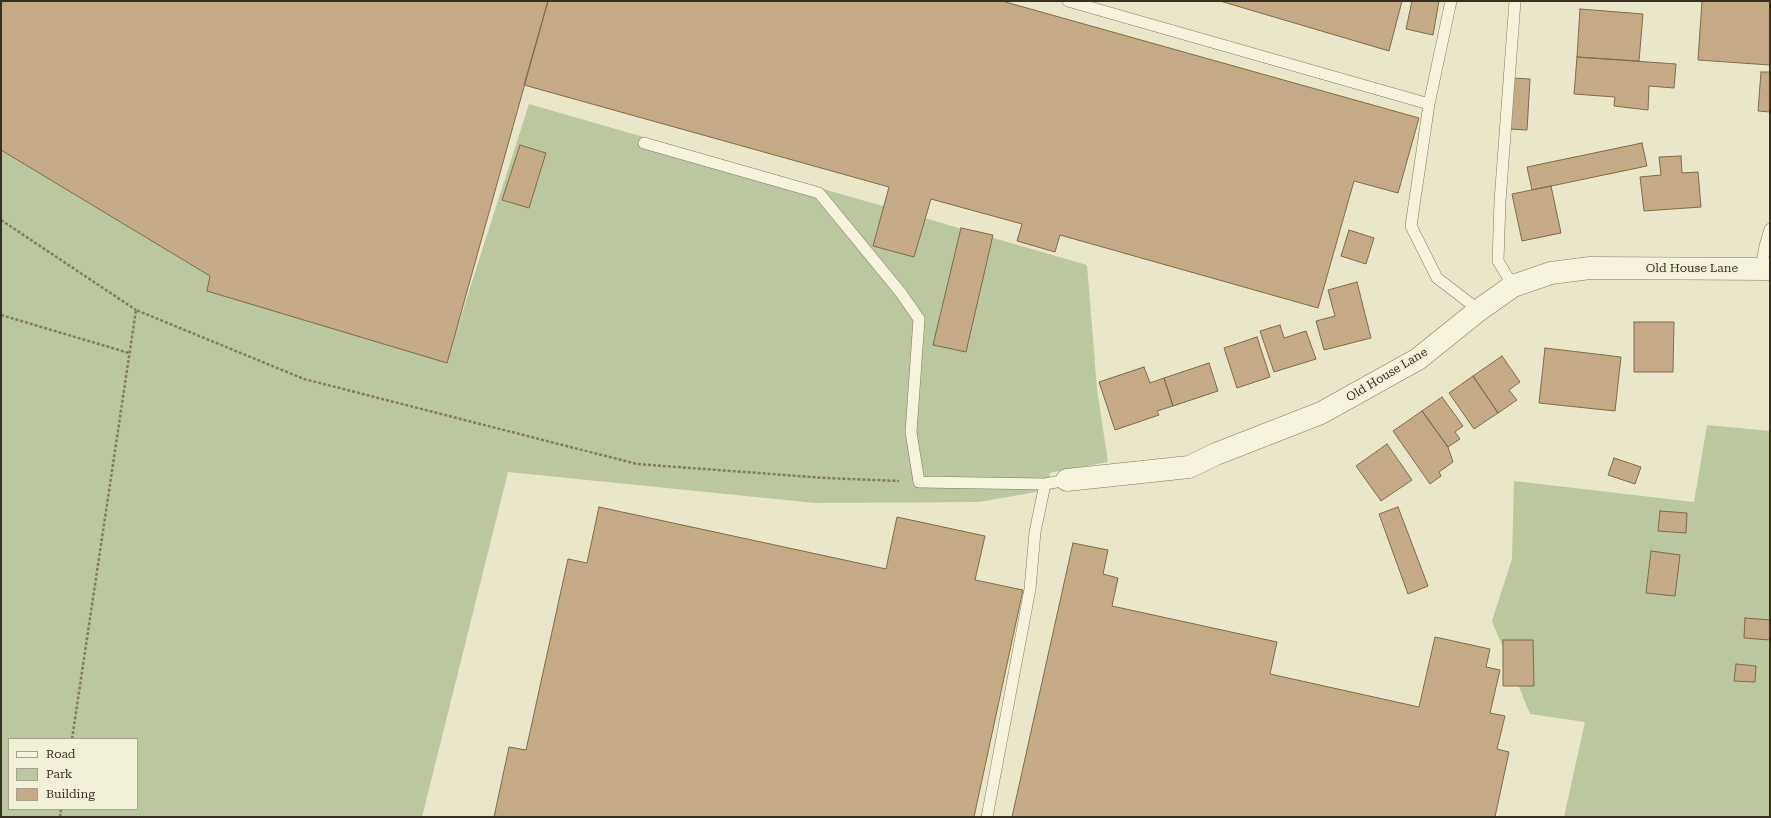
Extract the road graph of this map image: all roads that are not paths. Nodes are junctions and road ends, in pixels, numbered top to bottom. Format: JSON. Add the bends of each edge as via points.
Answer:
{"nodes":[{"id":1,"x":1068,"y":1,"type":"edge"},
{"id":2,"x":1451,"y":1,"type":"edge"},
{"id":3,"x":1515,"y":1,"type":"edge"},
{"id":4,"x":1429,"y":104,"type":"junction"},
{"id":5,"x":644,"y":143,"type":"dead end"},
{"id":6,"x":1770,"y":229,"type":"edge"},
{"id":7,"x":1766,"y":269,"type":"edge"},
{"id":8,"x":1513,"y":286,"type":"junction"},
{"id":9,"x":1479,"y":310,"type":"junction"},
{"id":10,"x":1067,"y":480,"type":"joint"},
{"id":11,"x":1045,"y":484,"type":"junction"},
{"id":12,"x":987,"y":817,"type":"edge"}],
"edges":[{"from":1,"to":4,"type":"lane"},
{"from":2,"to":4,"type":"lane"},
{"from":3,"to":8,"type":"lane","via":[[1498,261]]},
{"from":4,"to":9,"type":"lane","via":[[1411,226],[1437,278]]},
{"from":5,"to":11,"type":"lane","via":[[819,193],[901,293],[919,319],[911,432],[919,482]]},
{"from":6,"to":7,"type":"lane","via":[[1765,246]]},
{"from":7,"to":8,"type":"street","name":"Old House Lane","via":[[1590,268],[1550,273]]},
{"from":8,"to":9,"type":"street","name":"Old House Lane"},
{"from":9,"to":10,"type":"street","name":"Old House Lane","via":[[1418,359],[1321,413],[1189,467]]},
{"from":10,"to":11,"type":"lane"},
{"from":11,"to":12,"type":"lane","via":[[1035,532],[1030,589]]}]}
